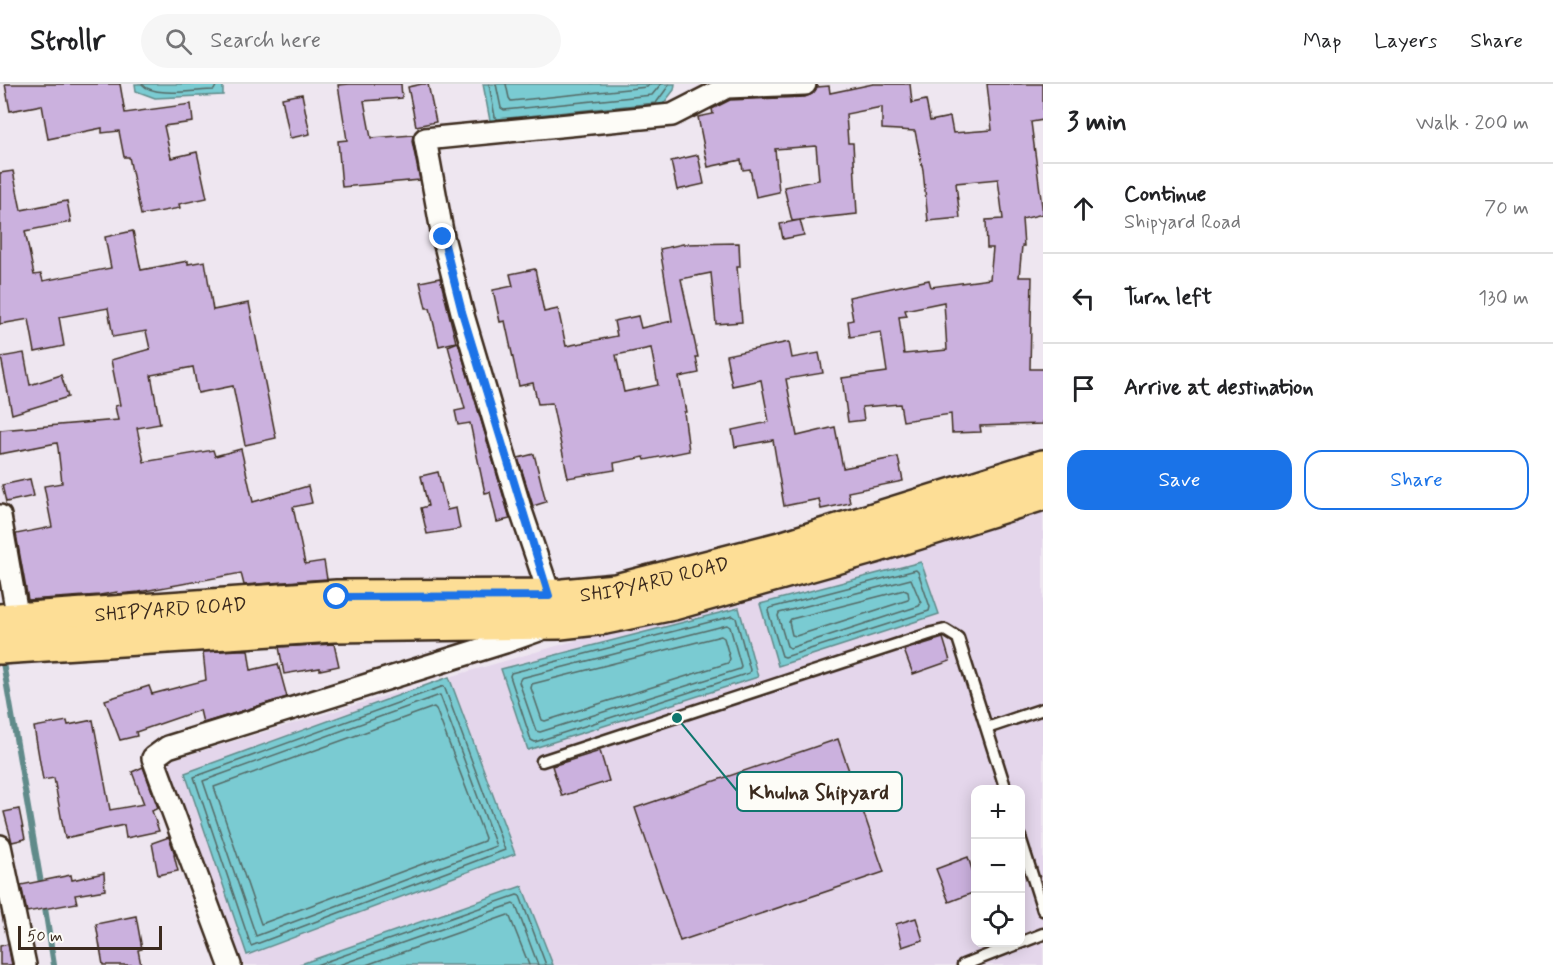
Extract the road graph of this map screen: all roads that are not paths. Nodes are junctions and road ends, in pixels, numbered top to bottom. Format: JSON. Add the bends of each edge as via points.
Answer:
{"nodes":[{"id":1,"x":805,"y":84,"type":"edge"},
{"id":2,"x":1043,"y":467,"type":"edge"},
{"id":3,"x":1043,"y":493,"type":"edge"},
{"id":4,"x":0,"y":516,"type":"edge"},
{"id":5,"x":554,"y":609,"type":"junction"},
{"id":6,"x":10,"y":633,"type":"edge"},
{"id":7,"x":1043,"y":708,"type":"edge"},
{"id":8,"x":987,"y":728,"type":"junction"},
{"id":9,"x":542,"y":761,"type":"dead end"},
{"id":10,"x":1005,"y":785,"type":"edge"},
{"id":11,"x":1021,"y":839,"type":"edge"},
{"id":12,"x":0,"y":846,"type":"edge"},
{"id":13,"x":1043,"y":910,"type":"edge"},
{"id":14,"x":1043,"y":934,"type":"edge"},
{"id":15,"x":25,"y":965,"type":"edge"},
{"id":16,"x":230,"y":965,"type":"edge"},
{"id":17,"x":963,"y":965,"type":"edge"}],
"edges":[{"from":1,"to":5,"type":"street","via":[[727,87],[672,115],[425,139],[462,312]]},
{"from":2,"to":5,"type":"main road","name":"SHIPYARD ROAD","via":[[761,553]]},
{"from":3,"to":5,"type":"main road","name":"SHIPYARD ROAD","via":[[673,603],[605,617]]},
{"from":4,"to":6,"type":"street"},
{"from":5,"to":6,"type":"main road","name":"SHIPYARD ROAD","via":[[333,625]]},
{"from":5,"to":16,"type":"street","via":[[505,642],[168,747],[153,758]]},
{"from":7,"to":8,"type":"lane"},
{"from":8,"to":9,"type":"lane","via":[[958,638],[945,630]]},
{"from":8,"to":10,"type":"lane"},
{"from":11,"to":13,"type":"lane"},
{"from":12,"to":15,"type":"street"},
{"from":14,"to":17,"type":"lane"}]}
